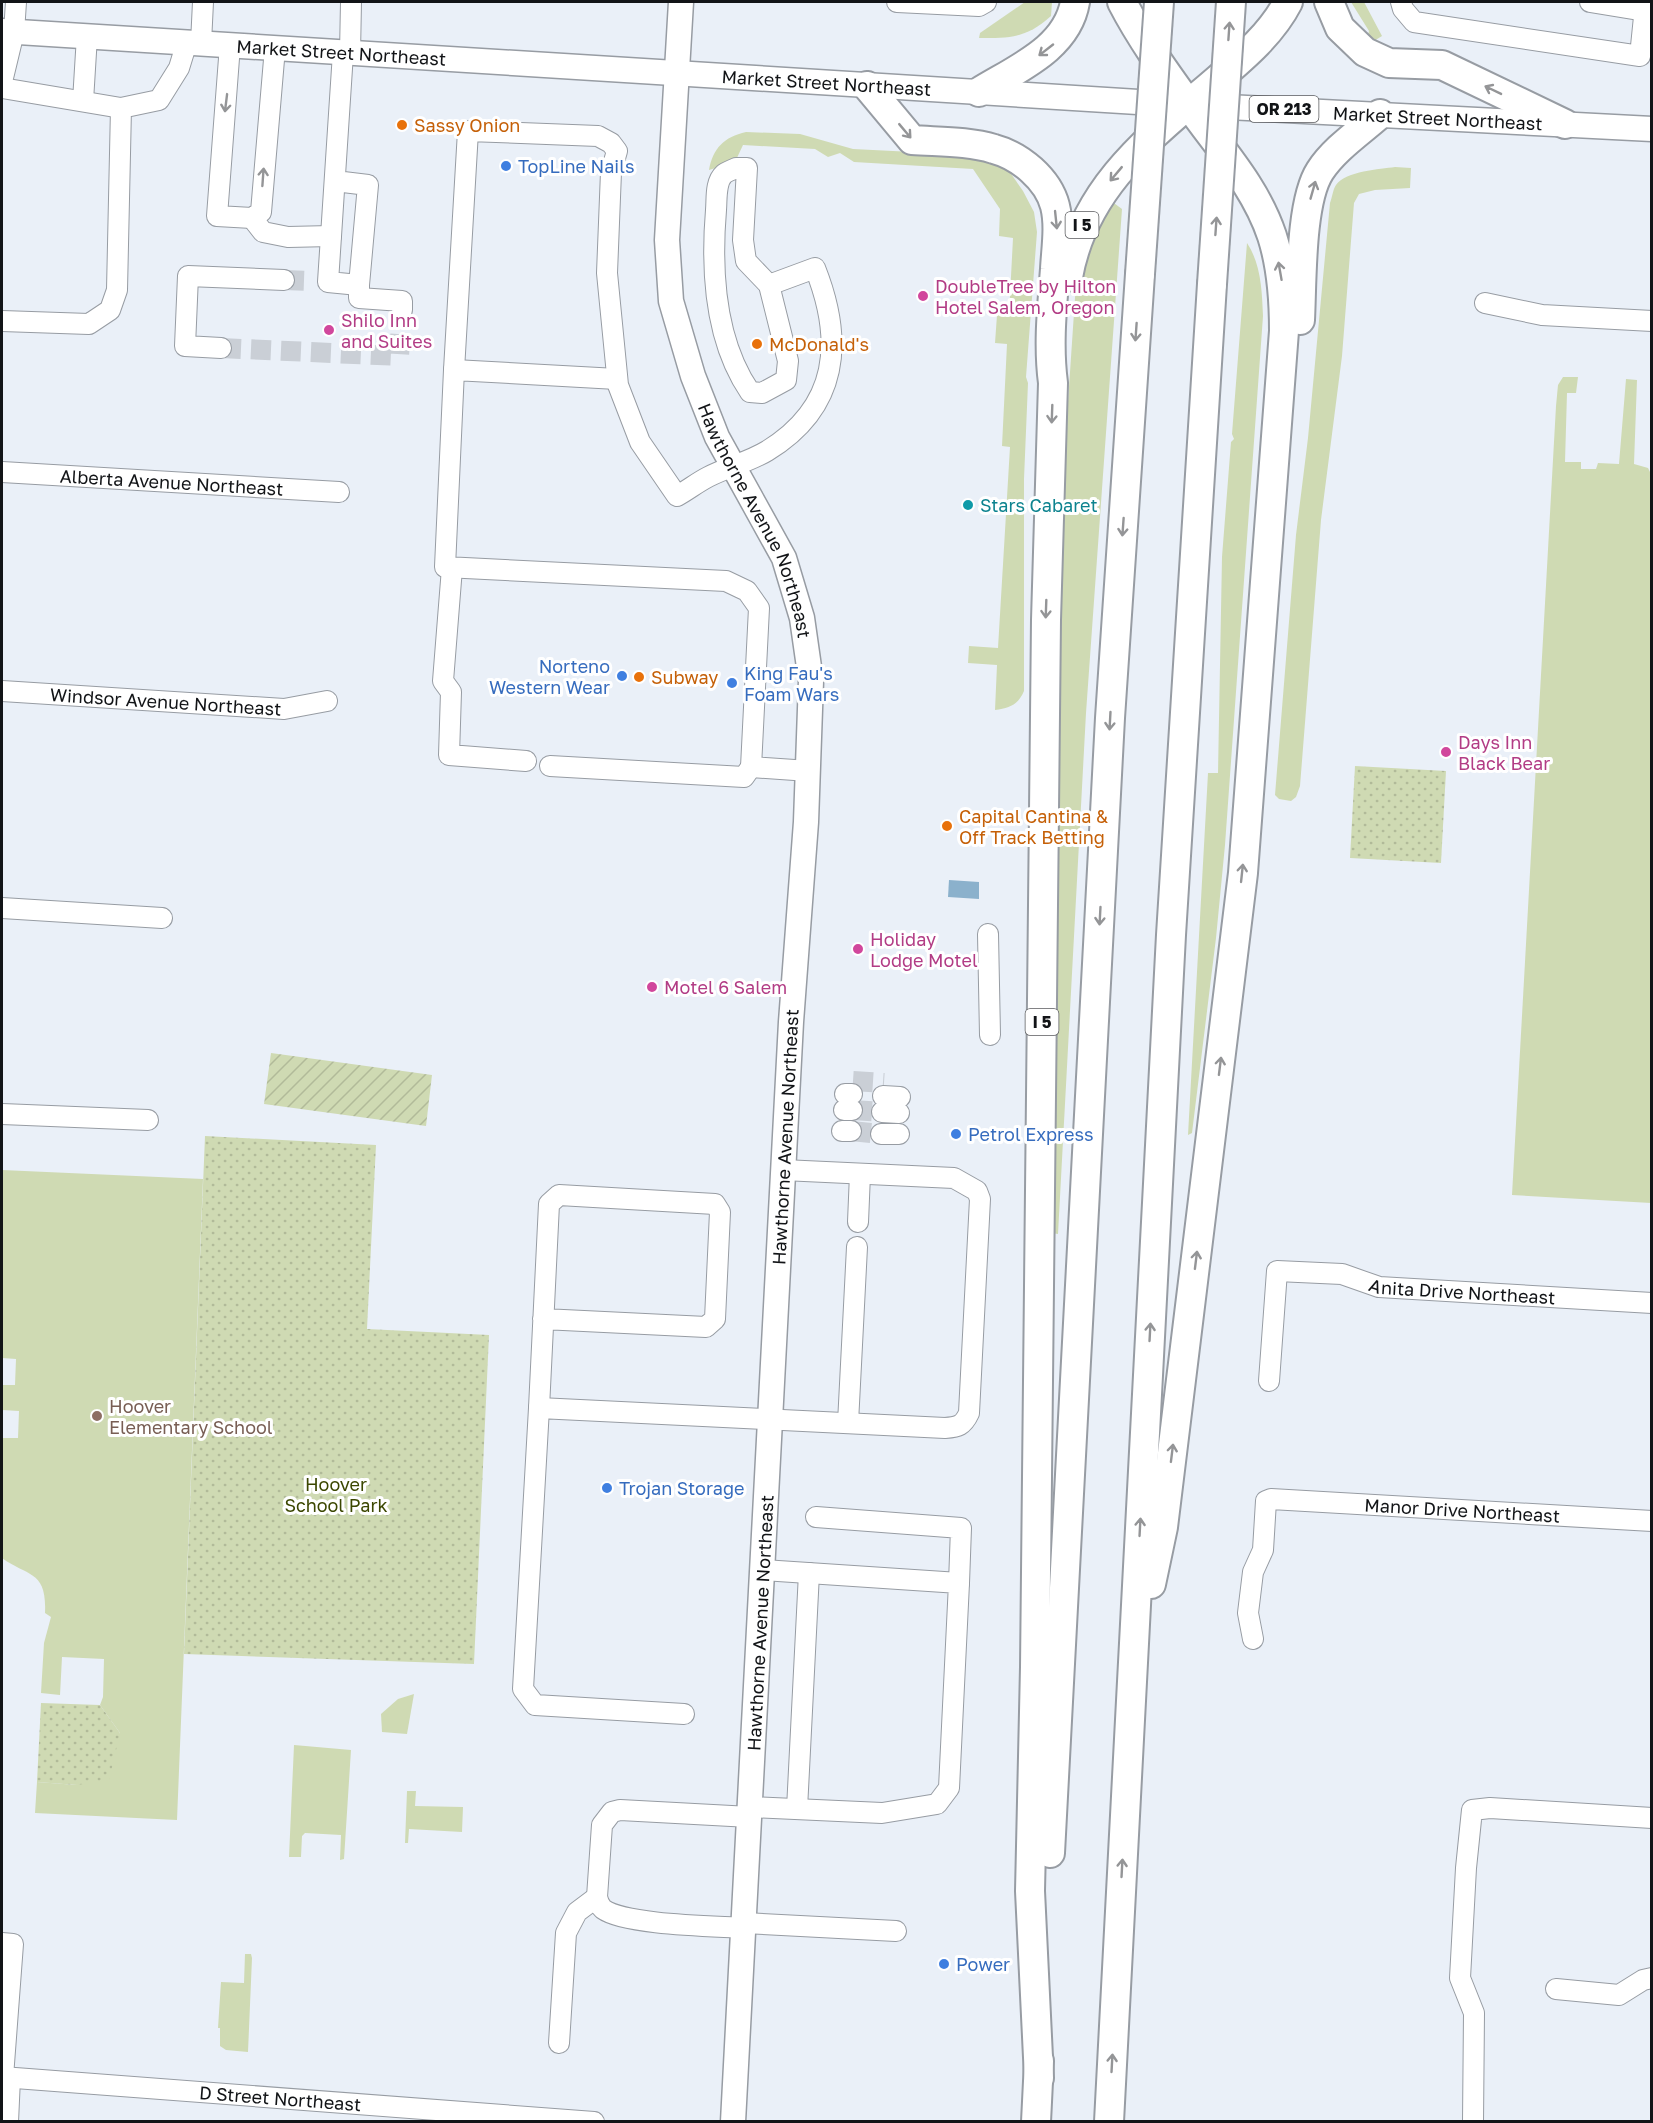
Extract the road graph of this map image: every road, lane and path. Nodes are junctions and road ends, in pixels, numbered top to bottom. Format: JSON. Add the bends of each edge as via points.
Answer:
{"nodes":[{"id":1,"x":16,"y":2,"type":"edge"},
{"id":2,"x":203,"y":2,"type":"edge"},
{"id":3,"x":351,"y":2,"type":"edge"},
{"id":4,"x":681,"y":2,"type":"edge"},
{"id":5,"x":897,"y":2,"type":"edge"},
{"id":6,"x":986,"y":2,"type":"edge"},
{"id":7,"x":1075,"y":2,"type":"edge"},
{"id":8,"x":1122,"y":2,"type":"edge"},
{"id":9,"x":1159,"y":2,"type":"edge"},
{"id":10,"x":1231,"y":2,"type":"edge"},
{"id":11,"x":1288,"y":2,"type":"edge"},
{"id":12,"x":1329,"y":2,"type":"edge"},
{"id":13,"x":1401,"y":2,"type":"edge"},
{"id":14,"x":1590,"y":2,"type":"edge"},
{"id":15,"x":1643,"y":6,"type":"edge"},
{"id":16,"x":8,"y":31,"type":"edge"},
{"id":17,"x":87,"y":36,"type":"junction"},
{"id":18,"x":194,"y":42,"type":"junction"},
{"id":19,"x":230,"y":45,"type":"junction"},
{"id":20,"x":274,"y":48,"type":"junction"},
{"id":21,"x":346,"y":53,"type":"junction"},
{"id":22,"x":676,"y":72,"type":"junction"},
{"id":23,"x":2,"y":82,"type":"edge"},
{"id":24,"x":867,"y":86,"type":"junction"},
{"id":25,"x":2,"y":88,"type":"edge"},
{"id":26,"x":979,"y":92,"type":"junction"},
{"id":27,"x":83,"y":101,"type":"junction"},
{"id":28,"x":1188,"y":105,"type":"junction"},
{"id":29,"x":121,"y":108,"type":"junction"},
{"id":30,"x":1380,"y":114,"type":"junction"},
{"id":31,"x":1564,"y":124,"type":"junction"},
{"id":32,"x":1652,"y":129,"type":"edge"},
{"id":33,"x":334,"y":181,"type":"junction"},
{"id":34,"x":252,"y":218,"type":"junction"},
{"id":35,"x":331,"y":236,"type":"junction"},
{"id":36,"x":284,"y":280,"type":"tunnel mouth"},
{"id":37,"x":359,"y":285,"type":"junction"},
{"id":38,"x":769,"y":285,"type":"junction"},
{"id":39,"x":1485,"y":303,"type":"dead end"},
{"id":40,"x":402,"y":310,"type":"dead end"},
{"id":41,"x":2,"y":321,"type":"edge"},
{"id":42,"x":1652,"y":321,"type":"edge"},
{"id":43,"x":221,"y":348,"type":"tunnel mouth"},
{"id":44,"x":454,"y":370,"type":"junction"},
{"id":45,"x":617,"y":379,"type":"junction"},
{"id":46,"x":1053,"y":383,"type":"junction"},
{"id":47,"x":1279,"y":413,"type":"junction"},
{"id":48,"x":735,"y":466,"type":"junction"},
{"id":49,"x":2,"y":472,"type":"edge"},
{"id":50,"x":339,"y":492,"type":"dead end"},
{"id":51,"x":452,"y":568,"type":"junction"},
{"id":52,"x":2,"y":691,"type":"edge"},
{"id":53,"x":327,"y":701,"type":"dead end"},
{"id":54,"x":526,"y":761,"type":"dead end"},
{"id":55,"x":550,"y":766,"type":"dead end"},
{"id":56,"x":751,"y":767,"type":"junction"},
{"id":57,"x":809,"y":771,"type":"junction"},
{"id":58,"x":2,"y":909,"type":"edge"},
{"id":59,"x":162,"y":918,"type":"dead end"},
{"id":60,"x":988,"y":934,"type":"dead end"},
{"id":61,"x":990,"y":1035,"type":"dead end"},
{"id":62,"x":2,"y":1114,"type":"edge"},
{"id":63,"x":148,"y":1120,"type":"dead end"},
{"id":64,"x":783,"y":1170,"type":"junction"},
{"id":65,"x":860,"y":1174,"type":"junction"},
{"id":66,"x":858,"y":1222,"type":"dead end"},
{"id":67,"x":857,"y":1247,"type":"dead end"},
{"id":68,"x":1652,"y":1303,"type":"edge"},
{"id":69,"x":543,"y":1319,"type":"junction"},
{"id":70,"x":1269,"y":1381,"type":"dead end"},
{"id":71,"x":539,"y":1408,"type":"junction"},
{"id":72,"x":771,"y":1419,"type":"junction"},
{"id":73,"x":848,"y":1423,"type":"junction"},
{"id":74,"x":816,"y":1517,"type":"dead end"},
{"id":75,"x":1652,"y":1521,"type":"edge"},
{"id":76,"x":763,"y":1570,"type":"junction"},
{"id":77,"x":809,"y":1573,"type":"junction"},
{"id":78,"x":959,"y":1583,"type":"junction"},
{"id":79,"x":1253,"y":1639,"type":"dead end"},
{"id":80,"x":1132,"y":1676,"type":"junction"},
{"id":81,"x":684,"y":1714,"type":"dead end"},
{"id":82,"x":797,"y":1809,"type":"junction"},
{"id":83,"x":750,"y":1812,"type":"junction"},
{"id":84,"x":1652,"y":1818,"type":"edge"},
{"id":85,"x":597,"y":1897,"type":"junction"},
{"id":86,"x":744,"y":1925,"type":"junction"},
{"id":87,"x":896,"y":1931,"type":"dead end"},
{"id":88,"x":2,"y":1943,"type":"edge"},
{"id":89,"x":1652,"y":1978,"type":"edge"},
{"id":90,"x":1557,"y":1989,"type":"dead end"},
{"id":91,"x":559,"y":2043,"type":"dead end"},
{"id":92,"x":5,"y":2077,"type":"edge"},
{"id":93,"x":1039,"y":2078,"type":"junction"},
{"id":94,"x":348,"y":2113,"type":"edge"},
{"id":95,"x":8,"y":2121,"type":"edge"},
{"id":96,"x":594,"y":2121,"type":"edge"},
{"id":97,"x":733,"y":2121,"type":"edge"},
{"id":98,"x":1036,"y":2121,"type":"edge"},
{"id":99,"x":1109,"y":2121,"type":"edge"},
{"id":100,"x":1473,"y":2121,"type":"edge"}],
"edges":[{"from":1,"to":16,"type":"street"},
{"from":2,"to":18,"type":"street"},
{"from":3,"to":21,"type":"street"},
{"from":4,"to":22,"type":"main road","name":"Hawthorne Avenue Northeast"},
{"from":5,"to":6,"type":"street","via":[[979,6]]},
{"from":7,"to":26,"type":"highway","one_way":true,"via":[[1069,24],[1050,47]]},
{"from":8,"to":28,"type":"highway"},
{"from":9,"to":93,"type":"highway","number":"I 5","one_way":true,"bridge":true,"via":[[1110,718]]},
{"from":80,"to":10,"type":"highway","one_way":true,"bridge":true,"via":[[1170,947]]},
{"from":11,"to":28,"type":"highway","number":"I 5","via":[[1255,47]]},
{"from":31,"to":12,"type":"highway","one_way":true,"via":[[1442,65],[1389,63],[1365,52],[1340,28]]},
{"from":13,"to":15,"type":"street","via":[[1414,22],[1640,56]]},
{"from":14,"to":15,"type":"street"},
{"from":16,"to":17,"type":"main road","name":"Market Street Northeast"},
{"from":16,"to":23,"type":"street"},
{"from":17,"to":18,"type":"main road","name":"Market Street Northeast"},
{"from":17,"to":27,"type":"street"},
{"from":18,"to":19,"type":"main road","name":"Market Street Northeast"},
{"from":18,"to":29,"type":"street","via":[[159,100]]},
{"from":19,"to":20,"type":"main road","name":"Market Street Northeast"},
{"from":19,"to":34,"type":"street","one_way":true,"via":[[217,216]]},
{"from":20,"to":21,"type":"main road","name":"Market Street Northeast"},
{"from":34,"to":20,"type":"street","one_way":true,"via":[[261,212]]},
{"from":21,"to":22,"type":"main road","name":"Market Street Northeast"},
{"from":21,"to":33,"type":"street"},
{"from":22,"to":24,"type":"main road","name":"Market Street Northeast"},
{"from":22,"to":48,"type":"main road","name":"Hawthorne Avenue Northeast","via":[[667,240],[671,301],[693,376],[717,437]]},
{"from":24,"to":26,"type":"main road","name":"Market Street Northeast"},
{"from":24,"to":46,"type":"highway","number":"I 5","one_way":true,"via":[[912,140],[994,148],[1015,157],[1046,188],[1055,206],[1058,230],[1049,351]]},
{"from":25,"to":27,"type":"street"},
{"from":26,"to":28,"type":"main road","name":"Market Street Northeast"},
{"from":27,"to":29,"type":"street"},
{"from":28,"to":30,"type":"main road","name":"Market Street Northeast","number":"OR 213"},
{"from":28,"to":46,"type":"highway","number":"I 5","one_way":true,"via":[[1130,158],[1104,188],[1084,220],[1069,269],[1061,349]]},
{"from":47,"to":28,"type":"highway","one_way":true,"via":[[1284,295],[1271,235],[1238,171]]},
{"from":29,"to":41,"type":"street","via":[[117,290],[110,310],[89,324]]},
{"from":30,"to":31,"type":"main road","name":"Market Street Northeast","number":"OR 213"},
{"from":47,"to":30,"type":"highway","one_way":true,"via":[[1298,343],[1312,191],[1327,162]]},
{"from":31,"to":32,"type":"main road","name":"Market Street Northeast","number":"OR 213"},
{"from":33,"to":35,"type":"street"},
{"from":33,"to":37,"type":"street","via":[[368,185]]},
{"from":34,"to":35,"type":"street","via":[[263,232],[288,237]]},
{"from":35,"to":37,"type":"street","via":[[320,282]]},
{"from":36,"to":43,"type":"street","via":[[188,276],[185,346]]},
{"from":37,"to":40,"type":"street","via":[[358,298],[402,301]]},
{"from":38,"to":38,"type":"street","via":[[788,361],[786,380],[762,393],[750,392],[737,369],[715,282],[718,183],[730,171],[747,168],[743,240],[746,261]]},
{"from":38,"to":48,"type":"street","via":[[815,268],[825,293],[832,352],[821,396],[802,425],[765,452]]},
{"from":39,"to":42,"type":"street","via":[[1535,315]]},
{"from":44,"to":45,"type":"street"},
{"from":44,"to":45,"type":"street","via":[[468,131],[598,136],[617,151],[611,172],[607,273]]},
{"from":44,"to":51,"type":"street","via":[[445,567]]},
{"from":45,"to":48,"type":"street","via":[[640,441],[677,496]]},
{"from":46,"to":93,"type":"highway","number":"I 5","one_way":true,"via":[[1046,620],[1030,1891]]},
{"from":80,"to":47,"type":"highway","one_way":true,"via":[[1163,1527],[1231,977]]},
{"from":48,"to":57,"type":"main road","name":"Hawthorne Avenue Northeast","via":[[784,558],[802,618],[811,681]]},
{"from":49,"to":50,"type":"street","name":"Alberta Avenue Northeast"},
{"from":51,"to":54,"type":"street","via":[[443,681],[451,692],[449,755]]},
{"from":51,"to":56,"type":"street","via":[[726,581],[747,591],[759,608]]},
{"from":52,"to":53,"type":"street","name":"Windsor Avenue Northeast","via":[[284,709]]},
{"from":55,"to":56,"type":"street","via":[[744,777]]},
{"from":56,"to":57,"type":"street"},
{"from":57,"to":64,"type":"main road","name":"Hawthorne Avenue Northeast"},
{"from":58,"to":59,"type":"street"},
{"from":60,"to":61,"type":"street"},
{"from":62,"to":63,"type":"street"},
{"from":64,"to":65,"type":"street"},
{"from":64,"to":72,"type":"main road","name":"Hawthorne Avenue Northeast"},
{"from":65,"to":66,"type":"street"},
{"from":65,"to":73,"type":"street","via":[[954,1178],[969,1184],[980,1199],[969,1413],[965,1422],[945,1428]]},
{"from":67,"to":73,"type":"street"},
{"from":68,"to":70,"type":"street","name":"Anita Drive Northeast","via":[[1379,1287],[1341,1274],[1277,1272]]},
{"from":69,"to":69,"type":"street","via":[[549,1204],[559,1195],[715,1204],[720,1212],[715,1319],[706,1327]]},
{"from":69,"to":71,"type":"street"},
{"from":71,"to":72,"type":"street"},
{"from":71,"to":81,"type":"street","via":[[524,1689],[535,1706]]},
{"from":72,"to":73,"type":"street"},
{"from":72,"to":76,"type":"main road","name":"Hawthorne Avenue Northeast"},
{"from":74,"to":78,"type":"street","via":[[961,1528]]},
{"from":75,"to":79,"type":"street","name":"Manor Drive Northeast","via":[[1271,1499],[1266,1501],[1263,1550],[1253,1572],[1248,1613]]},
{"from":76,"to":77,"type":"street"},
{"from":76,"to":83,"type":"main road","name":"Hawthorne Avenue Northeast"},
{"from":77,"to":78,"type":"street"},
{"from":77,"to":82,"type":"street"},
{"from":78,"to":82,"type":"street","via":[[948,1788],[936,1804],[882,1813]]},
{"from":99,"to":80,"type":"highway","one_way":true},
{"from":82,"to":83,"type":"street"},
{"from":83,"to":85,"type":"street","via":[[612,1812],[602,1825]]},
{"from":83,"to":86,"type":"main road","name":"Hawthorne Avenue Northeast"},
{"from":84,"to":100,"type":"street","via":[[1473,1810],[1460,1978],[1474,2013]]},
{"from":85,"to":86,"type":"street","via":[[605,1910],[625,1916]]},
{"from":85,"to":91,"type":"street","via":[[577,1912],[566,1934]]},
{"from":86,"to":87,"type":"street"},
{"from":86,"to":97,"type":"main road","name":"Hawthorne Avenue Northeast"},
{"from":88,"to":92,"type":"street","via":[[13,1944]]},
{"from":89,"to":90,"type":"street","via":[[1619,1995]]},
{"from":92,"to":94,"type":"street","name":"D Street Northeast"},
{"from":92,"to":95,"type":"street"},
{"from":93,"to":98,"type":"highway","number":"I 5"},
{"from":94,"to":96,"type":"street","name":"D Street Northeast"}]}
